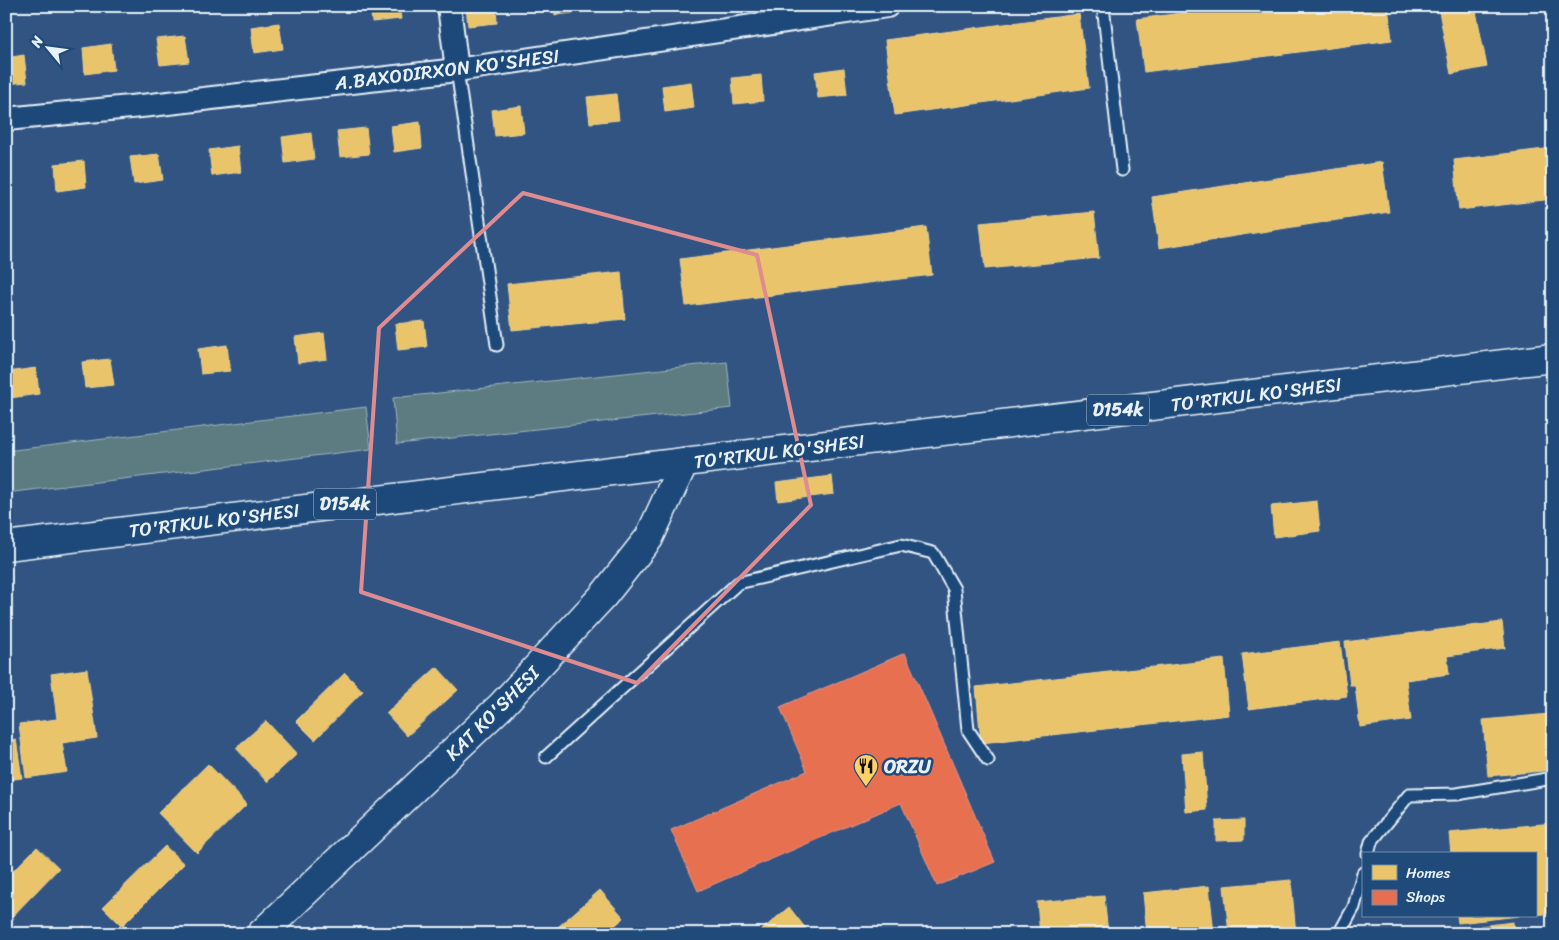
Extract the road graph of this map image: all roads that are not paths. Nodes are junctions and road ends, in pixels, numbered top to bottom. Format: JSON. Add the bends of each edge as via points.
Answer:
{"nodes":[{"id":1,"x":449,"y":6,"type":"edge"},
{"id":2,"x":887,"y":6,"type":"edge"},
{"id":3,"x":1103,"y":6,"type":"edge"},
{"id":4,"x":457,"y":70,"type":"junction"},
{"id":5,"x":6,"y":119,"type":"edge"},
{"id":6,"x":1122,"y":170,"type":"dead end"},
{"id":7,"x":497,"y":345,"type":"dead end"},
{"id":8,"x":1552,"y":365,"type":"edge"},
{"id":9,"x":684,"y":462,"type":"junction"},
{"id":10,"x":6,"y":546,"type":"edge"},
{"id":11,"x":546,"y":757,"type":"dead end"},
{"id":12,"x":988,"y":760,"type":"dead end"},
{"id":13,"x":1553,"y":778,"type":"edge"},
{"id":14,"x":1368,"y":852,"type":"edge"},
{"id":15,"x":1362,"y":877,"type":"edge"},
{"id":16,"x":261,"y":934,"type":"edge"},
{"id":17,"x":1339,"y":934,"type":"edge"}],
"edges":[{"from":1,"to":4,"type":"street"},
{"from":2,"to":4,"type":"street","name":"A.BAXODIRXON KO'SHESI"},
{"from":3,"to":6,"type":"lane"},
{"from":4,"to":5,"type":"street","name":"A.BAXODIRXON KO'SHESI"},
{"from":4,"to":7,"type":"lane"},
{"from":8,"to":9,"type":"main road","name":"TO'RTKUL KO'SHESI","number":"D154k"},
{"from":9,"to":10,"type":"main road","name":"TO'RTKUL KO'SHESI","number":"D154k"},
{"from":9,"to":16,"type":"main road","name":"KAT KO'SHESI","via":[[650,538],[603,596],[501,706]]},
{"from":11,"to":12,"type":"lane","via":[[738,583],[901,545],[933,553],[954,590],[968,730]]},
{"from":13,"to":14,"type":"lane","via":[[1457,794],[1409,795],[1371,842]]},
{"from":15,"to":17,"type":"lane","via":[[1354,907]]}]}
